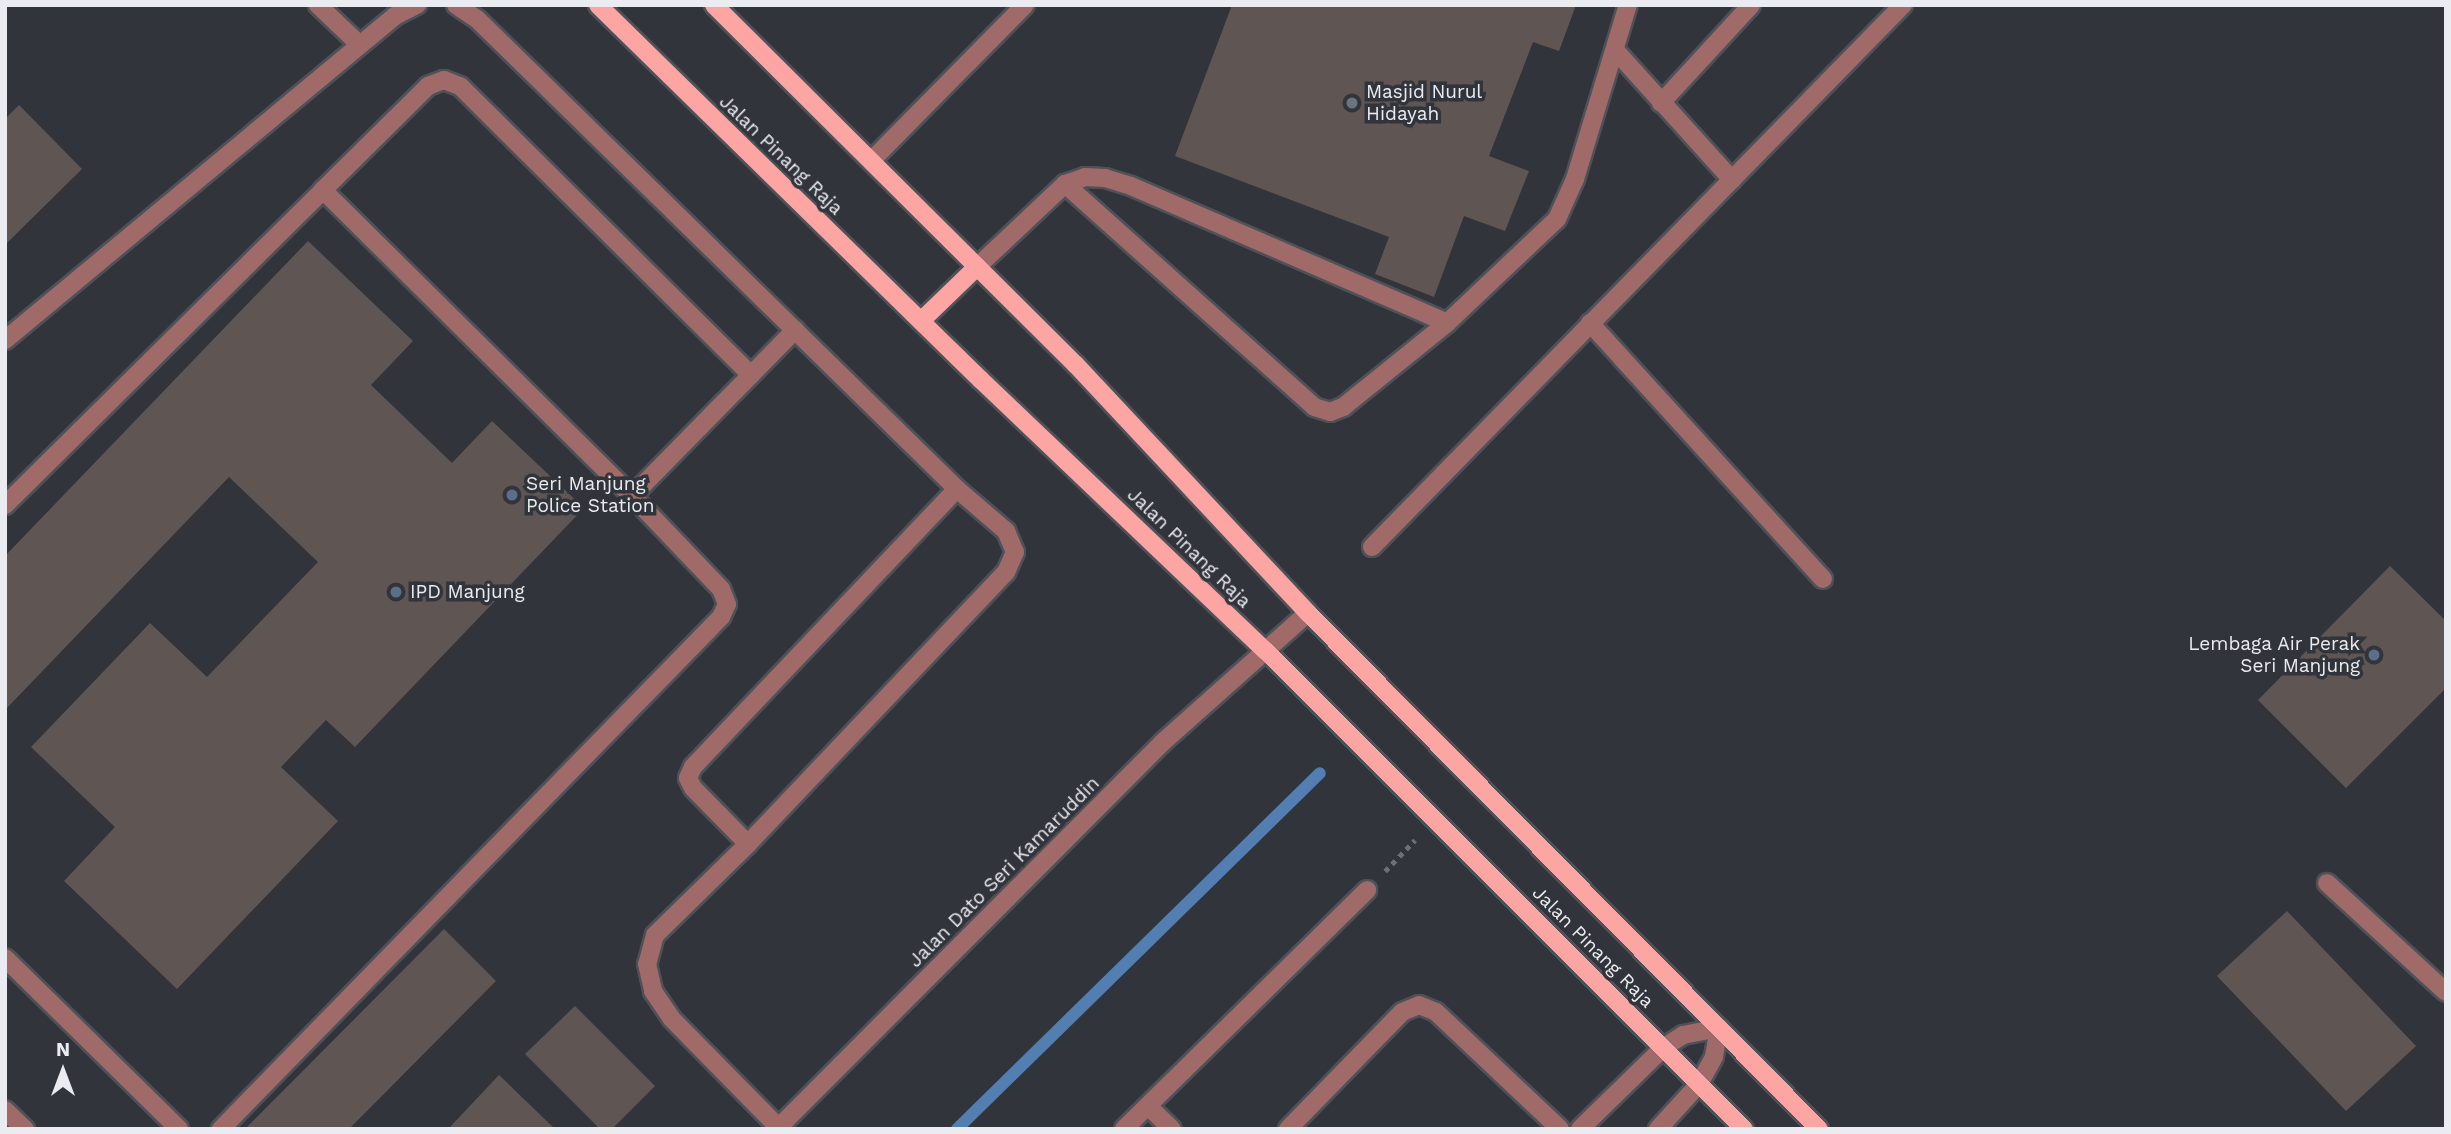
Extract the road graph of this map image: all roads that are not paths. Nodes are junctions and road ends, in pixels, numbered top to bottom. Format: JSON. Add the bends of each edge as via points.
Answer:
{"nodes":[{"id":1,"x":318,"y":5,"type":"edge"},
{"id":2,"x":417,"y":5,"type":"edge"},
{"id":3,"x":456,"y":5,"type":"edge"},
{"id":4,"x":598,"y":5,"type":"edge"},
{"id":5,"x":714,"y":5,"type":"edge"},
{"id":6,"x":1025,"y":5,"type":"edge"},
{"id":7,"x":1628,"y":5,"type":"edge"},
{"id":8,"x":1751,"y":5,"type":"edge"},
{"id":9,"x":1903,"y":5,"type":"edge"},
{"id":10,"x":360,"y":45,"type":"junction"},
{"id":11,"x":1615,"y":50,"type":"junction"},
{"id":12,"x":1661,"y":103,"type":"junction"},
{"id":13,"x":871,"y":161,"type":"junction"},
{"id":14,"x":1732,"y":180,"type":"junction"},
{"id":15,"x":1065,"y":184,"type":"junction"},
{"id":16,"x":323,"y":190,"type":"junction"},
{"id":17,"x":977,"y":267,"type":"junction"},
{"id":18,"x":921,"y":321,"type":"junction"},
{"id":19,"x":1447,"y":323,"type":"junction"},
{"id":20,"x":1590,"y":323,"type":"junction"},
{"id":21,"x":795,"y":330,"type":"junction"},
{"id":22,"x":5,"y":340,"type":"edge"},
{"id":23,"x":751,"y":375,"type":"junction"},
{"id":24,"x":957,"y":489,"type":"junction"},
{"id":25,"x":632,"y":496,"type":"junction"},
{"id":26,"x":5,"y":505,"type":"edge"},
{"id":27,"x":1372,"y":547,"type":"dead end"},
{"id":28,"x":1822,"y":579,"type":"dead end"},
{"id":29,"x":1308,"y":613,"type":"junction"},
{"id":30,"x":1266,"y":651,"type":"junction"},
{"id":31,"x":748,"y":844,"type":"junction"},
{"id":32,"x":2328,"y":883,"type":"dead end"},
{"id":33,"x":1367,"y":890,"type":"road end"},
{"id":34,"x":5,"y":958,"type":"edge"},
{"id":35,"x":2446,"y":992,"type":"edge"},
{"id":36,"x":1719,"y":1028,"type":"junction"},
{"id":37,"x":1663,"y":1048,"type":"junction"},
{"id":38,"x":1699,"y":1084,"type":"junction"},
{"id":39,"x":1148,"y":1106,"type":"junction"},
{"id":40,"x":5,"y":1110,"type":"edge"},
{"id":41,"x":777,"y":1128,"type":"edge"},
{"id":42,"x":25,"y":1129,"type":"edge"},
{"id":43,"x":179,"y":1129,"type":"edge"},
{"id":44,"x":220,"y":1129,"type":"edge"},
{"id":45,"x":1124,"y":1129,"type":"edge"},
{"id":46,"x":1172,"y":1129,"type":"edge"},
{"id":47,"x":1288,"y":1129,"type":"edge"},
{"id":48,"x":1560,"y":1129,"type":"edge"},
{"id":49,"x":1580,"y":1129,"type":"edge"},
{"id":50,"x":1658,"y":1129,"type":"edge"},
{"id":51,"x":1744,"y":1129,"type":"edge"},
{"id":52,"x":1819,"y":1129,"type":"edge"}],
"edges":[{"from":1,"to":10,"type":"street"},
{"from":2,"to":10,"type":"street"},
{"from":3,"to":21,"type":"street","via":[[477,19]]},
{"from":4,"to":18,"type":"main road","name":"Jalan Pinang Raja"},
{"from":5,"to":13,"type":"main road","name":"Jalan Pinang Raja"},
{"from":6,"to":13,"type":"street"},
{"from":7,"to":11,"type":"street"},
{"from":8,"to":12,"type":"street"},
{"from":9,"to":14,"type":"street"},
{"from":10,"to":22,"type":"street"},
{"from":11,"to":12,"type":"street"},
{"from":11,"to":19,"type":"street","via":[[1575,179],[1557,219]]},
{"from":12,"to":14,"type":"street"},
{"from":13,"to":17,"type":"main road","name":"Jalan Pinang Raja"},
{"from":14,"to":20,"type":"street"},
{"from":15,"to":17,"type":"street"},
{"from":15,"to":19,"type":"street","via":[[1085,177],[1131,186]]},
{"from":15,"to":19,"type":"street","via":[[1314,407],[1330,412],[1343,407]]},
{"from":16,"to":23,"type":"street","via":[[428,86],[444,80],[460,86]]},
{"from":16,"to":25,"type":"street"},
{"from":16,"to":26,"type":"street"},
{"from":17,"to":18,"type":"main road"},
{"from":17,"to":29,"type":"main road","name":"Jalan Pinang Raja","via":[[1076,365]]},
{"from":18,"to":30,"type":"main road","name":"Jalan Pinang Raja"},
{"from":20,"to":27,"type":"street"},
{"from":20,"to":28,"type":"street"},
{"from":21,"to":23,"type":"street"},
{"from":21,"to":24,"type":"street"},
{"from":23,"to":25,"type":"street"},
{"from":24,"to":31,"type":"street","via":[[1006,531],[1014,552],[1006,572]]},
{"from":24,"to":31,"type":"street","via":[[692,767],[688,778],[693,789]]},
{"from":25,"to":44,"type":"street","via":[[721,589],[727,604],[721,617]]},
{"from":29,"to":30,"type":"street","name":"Jalan Dato Seri Kamaruddin"},
{"from":29,"to":36,"type":"main road","name":"Jalan Pinang Raja"},
{"from":30,"to":37,"type":"main road","name":"Jalan Pinang Raja"},
{"from":30,"to":41,"type":"street","name":"Jalan Dato Seri Kamaruddin","via":[[1163,742]]},
{"from":31,"to":41,"type":"street","via":[[654,935],[647,964],[653,991],[671,1018]]},
{"from":32,"to":35,"type":"street"},
{"from":33,"to":39,"type":"street"},
{"from":34,"to":43,"type":"street"},
{"from":36,"to":37,"type":"street","via":[[1684,1035]]},
{"from":36,"to":38,"type":"street","via":[[1714,1057]]},
{"from":36,"to":52,"type":"main road","name":"Jalan Pinang Raja"},
{"from":37,"to":38,"type":"main road","name":"Jalan Pinang Raja"},
{"from":37,"to":49,"type":"street"},
{"from":38,"to":50,"type":"street"},
{"from":38,"to":51,"type":"main road","name":"Jalan Pinang Raja"},
{"from":39,"to":45,"type":"street"},
{"from":39,"to":46,"type":"street"},
{"from":40,"to":42,"type":"street"},
{"from":47,"to":48,"type":"street","via":[[1402,1012],[1419,1005],[1436,1012]]}]}
